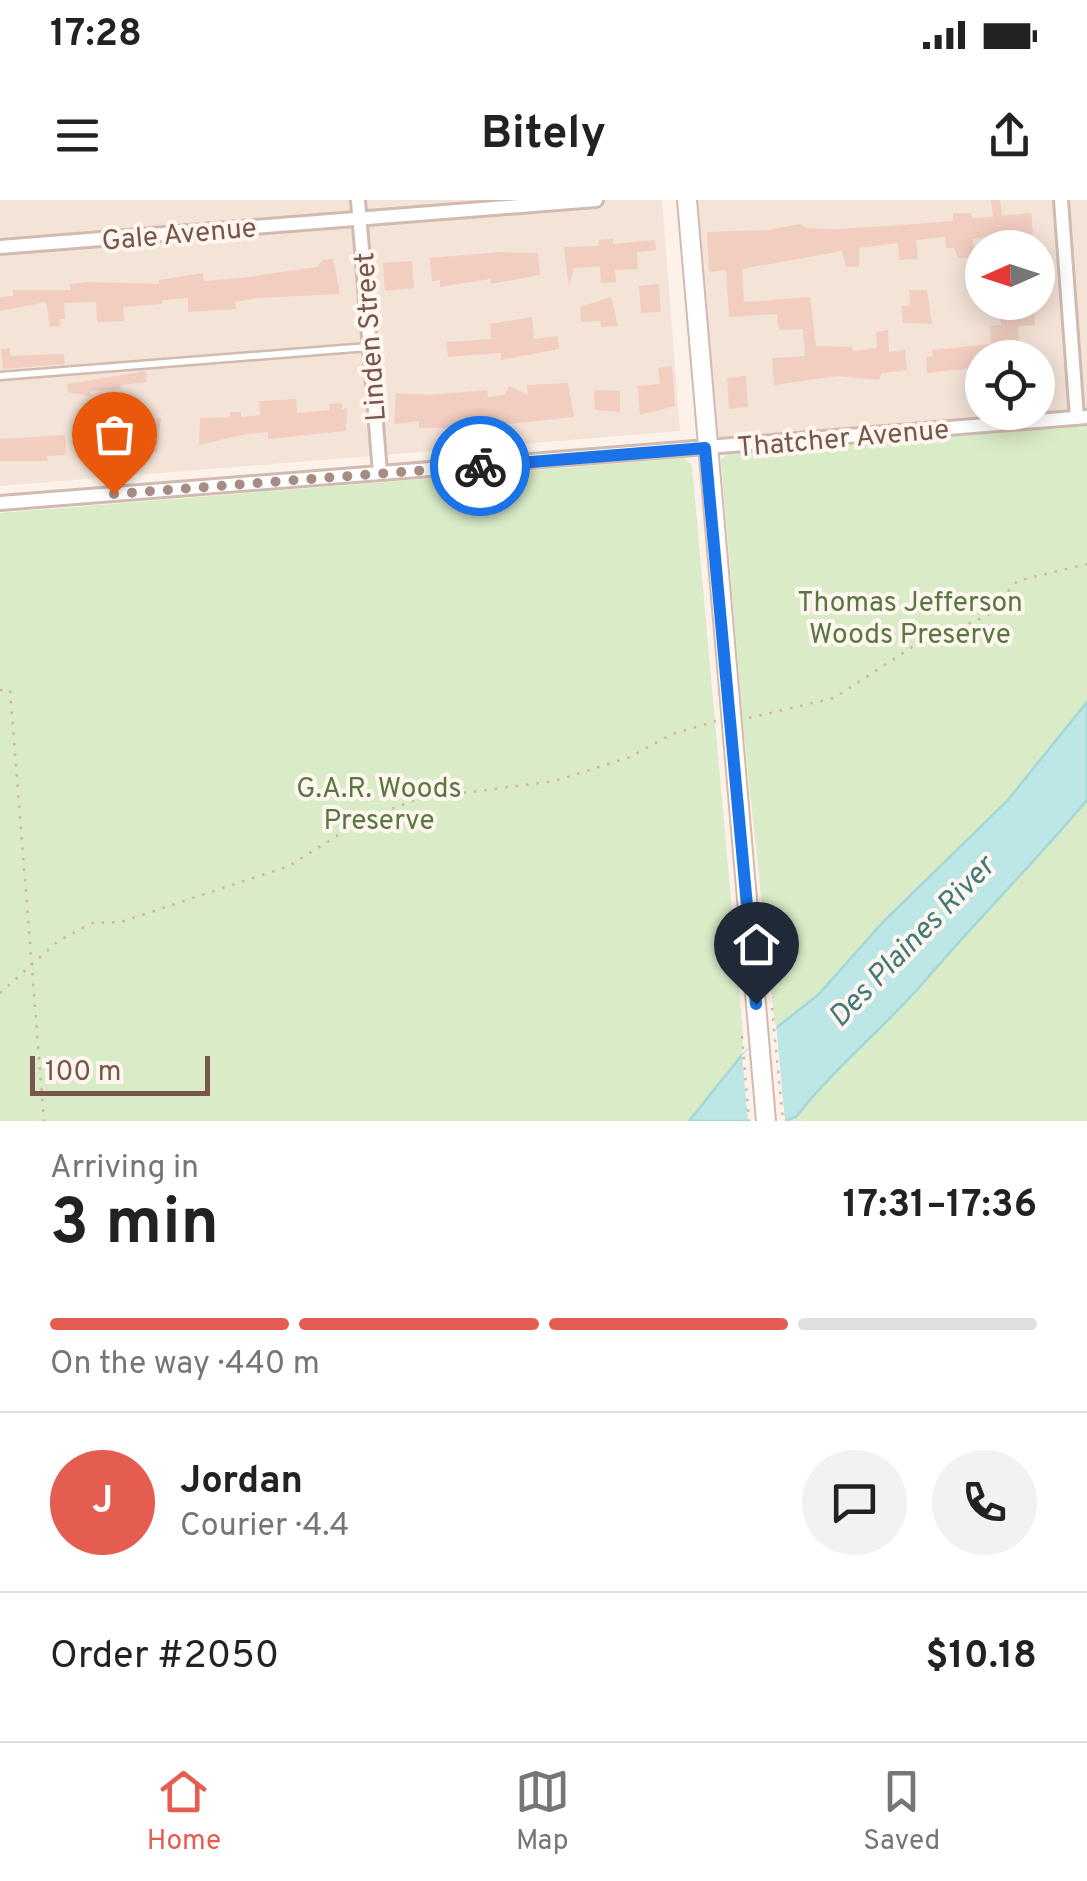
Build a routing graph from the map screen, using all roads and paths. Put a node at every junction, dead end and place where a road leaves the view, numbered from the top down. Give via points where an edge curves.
1 (358, 200) edge
2 (596, 200) edge
3 (687, 200) edge
4 (1061, 200) edge
5 (360, 219) junction
6 (0, 247) edge
7 (370, 347) junction
8 (0, 376) edge
9 (1082, 418) edge
10 (705, 448) junction
11 (380, 473) junction
12 (0, 504) edge
13 (1087, 564) edge
14 (0, 690) edge
15 (742, 718) dead end
16 (716, 721) dead end
17 (32, 966) junction
18 (0, 993) edge
19 (772, 1008) dead end
20 (750, 1038) junction
21 (44, 1121) edge
22 (749, 1121) edge
23 (766, 1121) edge
24 (783, 1121) edge

1 - 5 street, Linden Street
2 - 5 street, Gale Avenue
3 - 10 street
4 - 9 street
5 - 6 street, Gale Avenue
5 - 7 street, Linden Street
7 - 8 lane
7 - 11 street, Linden Street
9 - 10 street, Thatcher Avenue
10 - 11 street, Thatcher Avenue
10 - 20 street
11 - 12 street, Thatcher Avenue
13 - 15 path via 1017,581 987,616 912,647 834,698
14 - 17 path via 10,690
16 - 17 path via 555,781 418,799 358,822 289,866 121,922 92,923 58,941
17 - 18 path
17 - 21 path
19 - 24 path
20 - 22 path via 743,1054
20 - 23 street

